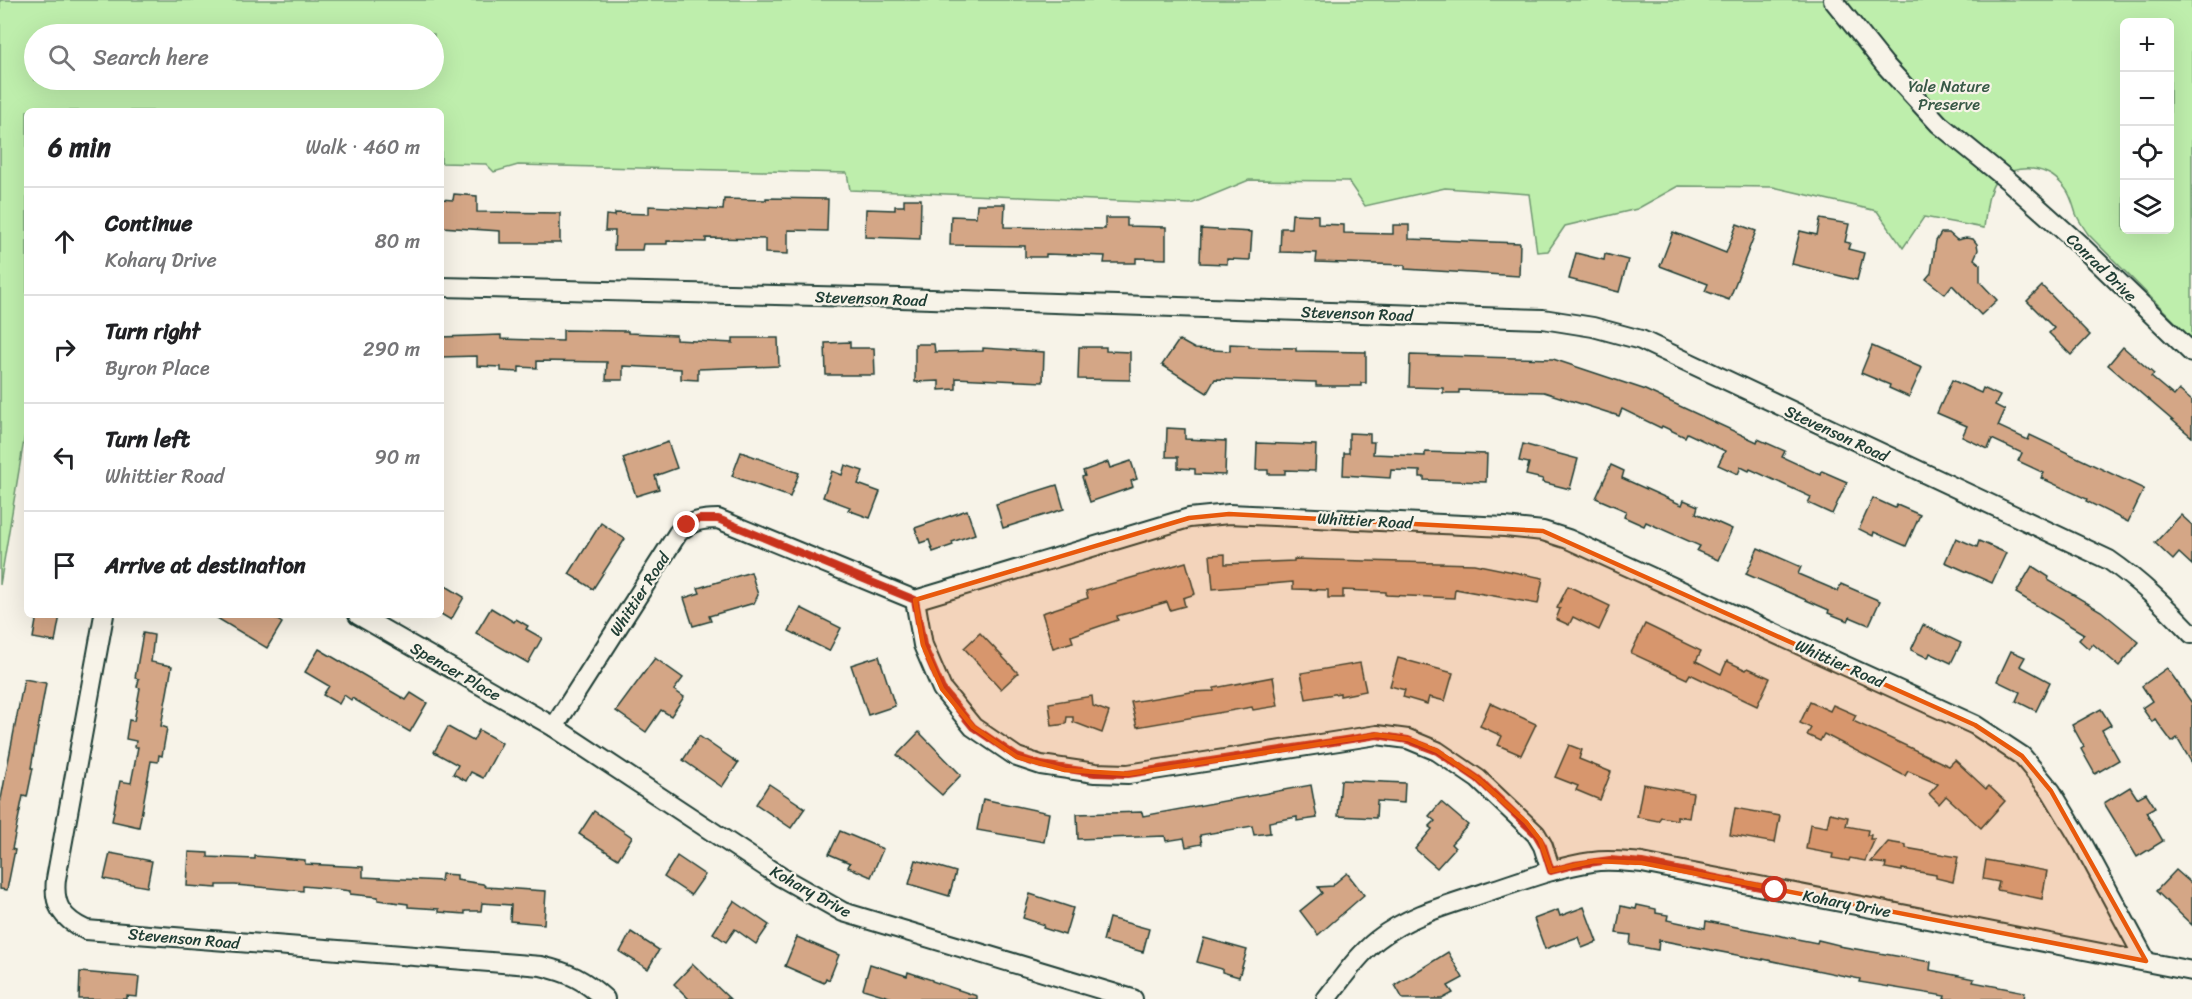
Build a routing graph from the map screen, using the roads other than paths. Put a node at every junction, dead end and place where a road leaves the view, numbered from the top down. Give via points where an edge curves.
1 (1833, 0) edge
2 (444, 286) edge
3 (2192, 353) edge
4 (915, 600) junction
5 (103, 618) edge
6 (363, 618) edge
7 (2192, 634) edge
8 (554, 727) junction
9 (1551, 871) junction
10 (2146, 961) junction
11 (2192, 971) edge
12 (605, 999) edge
13 (1133, 999) edge
14 (1326, 999) edge

1 - 3 street, Conrad Drive via 1931,117 2080,245
2 - 7 street, Stevenson Road via 1543,318 1569,322 1641,340 2109,561 2142,584
4 - 8 street, Whittier Road via 718,519 699,519 678,533
4 - 9 street via 923,645 942,689 973,727 1017,757 1065,770 1128,774 1377,735 1408,740 1437,751 1478,779 1518,815 1540,840
4 - 10 street, Whittier Road via 1189,518 1229,514 1543,531 1975,724 2022,756 2051,791
5 - 12 street, Stevenson Road via 56,879 58,903 71,923 86,930 541,966 569,972
6 - 8 street, Spencer Place
8 - 13 street, Kohary Drive via 782,877 843,912
9 - 10 street, Kohary Drive via 1594,861 1642,863
9 - 14 street, Kohary Drive via 1399,925 1364,952
10 - 11 street, Kohary Drive

